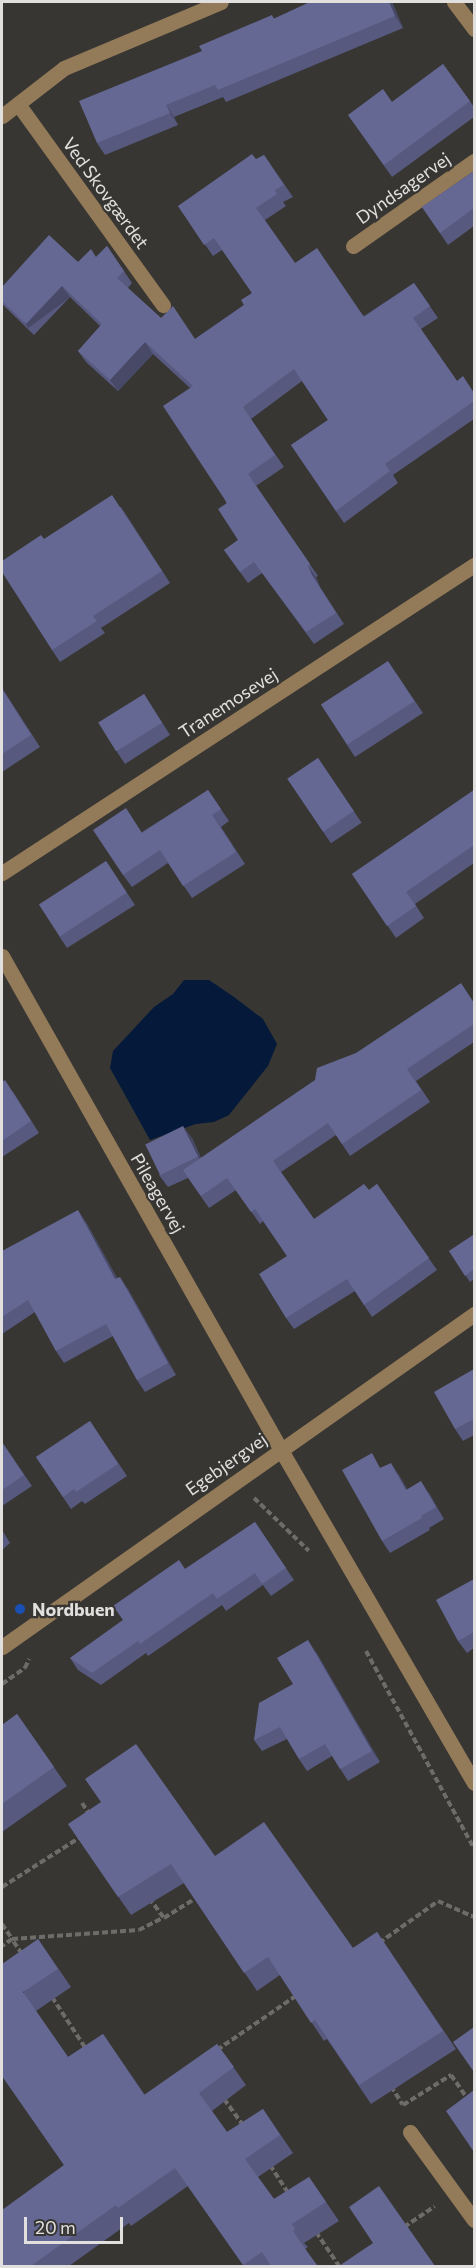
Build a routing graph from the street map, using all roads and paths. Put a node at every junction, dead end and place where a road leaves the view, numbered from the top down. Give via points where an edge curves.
1 (221, 2) edge
2 (454, 2) edge
3 (474, 29) edge
4 (18, 104) junction
5 (2, 116) edge
6 (474, 161) edge
7 (353, 246) dead end
8 (163, 305) dead end
9 (474, 565) edge
10 (2, 873) edge
11 (2, 956) edge
12 (474, 1314) edge
13 (281, 1449) junction
14 (237, 1481) junction
15 (310, 1552) dead end
16 (363, 1645) dead end
17 (2, 1647) edge
18 (474, 1783) edge
19 (82, 1803) dead end
20 (92, 1818) edge
21 (87, 1832) edge
22 (474, 1848) edge
23 (2, 1887) edge
24 (143, 1890) edge
25 (199, 1896) edge
26 (474, 1917) edge
27 (164, 1918) junction
28 (2, 1924) edge
29 (12, 1939) junction
30 (2, 1946) edge
31 (371, 1948) edge
32 (25, 1958) edge
33 (288, 1987) edge
34 (304, 1992) edge
35 (51, 1996) edge
36 (295, 1997) junction
37 (89, 2054) edge
38 (209, 2055) edge
39 (385, 2077) edge
40 (219, 2091) edge
41 (474, 2108) edge
42 (246, 2130) edge
43 (410, 2132) dead end
44 (266, 2159) edge
45 (455, 2193) junction
46 (292, 2198) edge
47 (474, 2220) edge
48 (312, 2228) edge
49 (396, 2233) edge
50 (339, 2266) edge

1 - 4 street via 64,68
2 - 3 street
4 - 5 street
4 - 8 street, Ved Skovgærdet
6 - 7 street, Dyndsagervej
9 - 10 street, Tranemosevej
11 - 13 street, Pileagervej
12 - 13 street, Egebjergvej
13 - 14 street, Egebjergvej
13 - 18 street
14 - 15 path
14 - 17 street, Egebjergvej
16 - 22 path
19 - 20 path
21 - 23 path
24 - 27 path
25 - 27 path
26 - 31 path via 438,1901
27 - 29 path via 139,1930
28 - 29 path
29 - 30 path
29 - 32 path
33 - 36 path
34 - 36 path
35 - 37 path
36 - 38 path
39 - 41 path via 404,2105 451,2075
40 - 42 path
43 - 45 street
44 - 46 path
45 - 47 street
45 - 49 path
48 - 50 path

